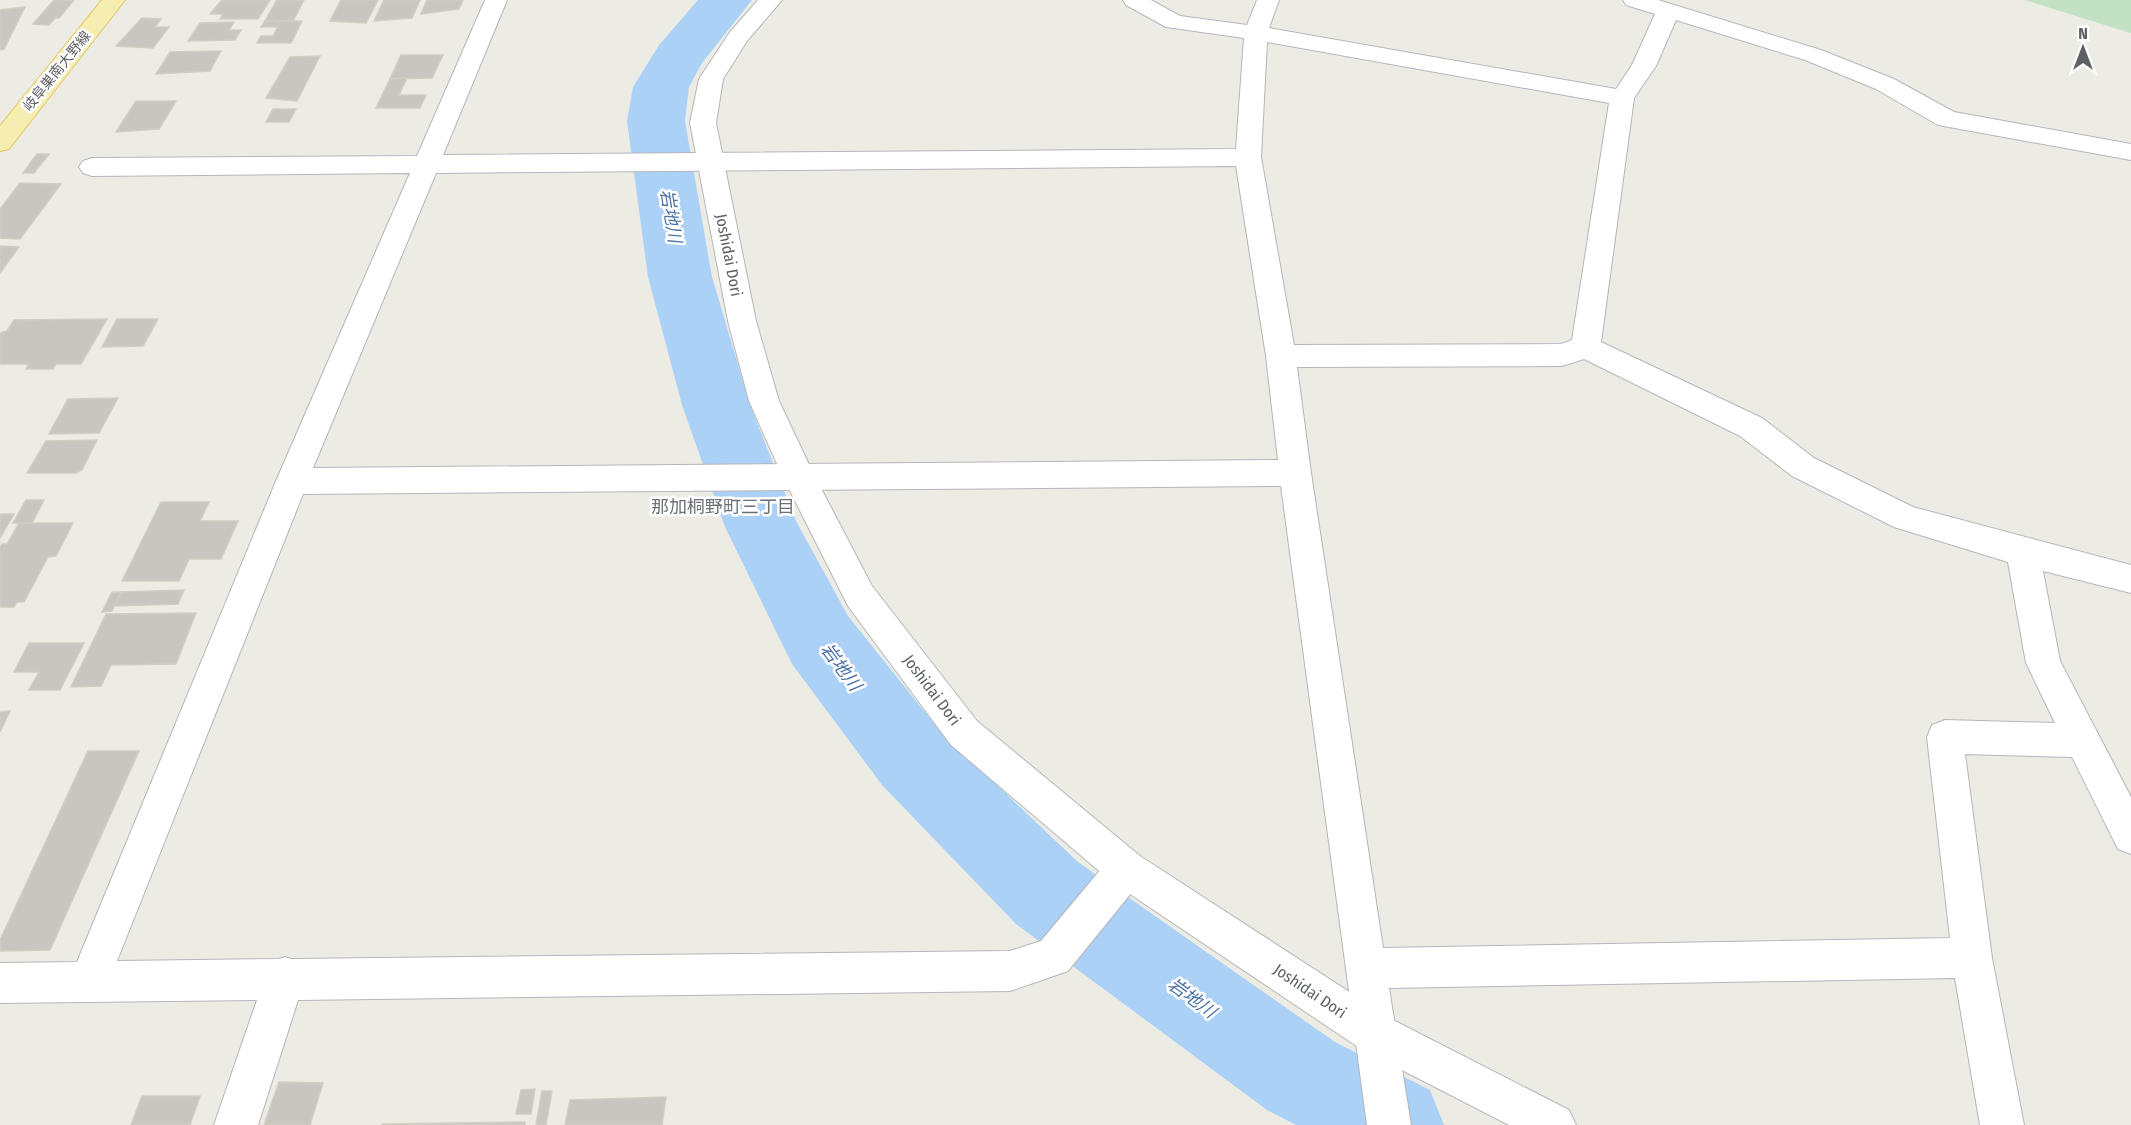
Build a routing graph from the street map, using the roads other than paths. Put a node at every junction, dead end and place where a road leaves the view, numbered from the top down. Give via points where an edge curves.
1 (114, 0) edge
2 (496, 0) edge
3 (771, 0) edge
4 (1134, 0) edge
5 (1268, 0) edge
6 (1634, 0) edge
7 (1668, 12) junction
8 (1256, 33) junction
9 (1622, 98) junction
10 (0, 143) edge
11 (2131, 152) edge
12 (1248, 157) junction
13 (700, 162) junction
14 (427, 165) junction
15 (92, 167) dead end
16 (1586, 347) junction
17 (1281, 356) junction
18 (1295, 473) junction
19 (788, 476) junction
20 (292, 481) junction
21 (2023, 552) junction
22 (2131, 579) edge
23 (2083, 741) junction
24 (2131, 836) edge
25 (1118, 878) junction
26 (1972, 958) junction
27 (1366, 968) junction
28 (285, 978) junction
29 (89, 981) junction
30 (0, 983) edge
31 (1378, 1053) junction
32 (236, 1125) edge
33 (1389, 1125) edge
34 (1554, 1125) edge
35 (2002, 1125) edge

1 - 10 main road, 岐阜巣南大野線
2 - 14 street
3 - 13 street, Joshidai Dori via 738,37 711,79
4 - 8 street via 1174,22
5 - 8 street
6 - 7 street
7 - 9 street via 1644,66
7 - 11 street via 1813,55 1885,84 1947,119
8 - 9 street
8 - 12 street
9 - 16 street
12 - 13 street
12 - 17 street
13 - 14 street
13 - 19 street, Joshidai Dori
14 - 15 street
14 - 20 street
16 - 17 street via 1562,355
16 - 21 street via 1751,427 1803,467 1905,518
17 - 18 street
18 - 19 street
18 - 27 street
19 - 20 street
19 - 25 street, Joshidai Dori via 860,596 964,733
20 - 29 street
21 - 22 street
21 - 23 street via 2043,663
23 - 24 street
23 - 26 street via 1945,737
25 - 28 street via 1054,957 1010,971
25 - 31 street, Joshidai Dori
26 - 27 street
26 - 35 street
27 - 31 street
28 - 29 street
28 - 32 street
29 - 30 street
31 - 33 street
31 - 34 street, Joshidai Dori

